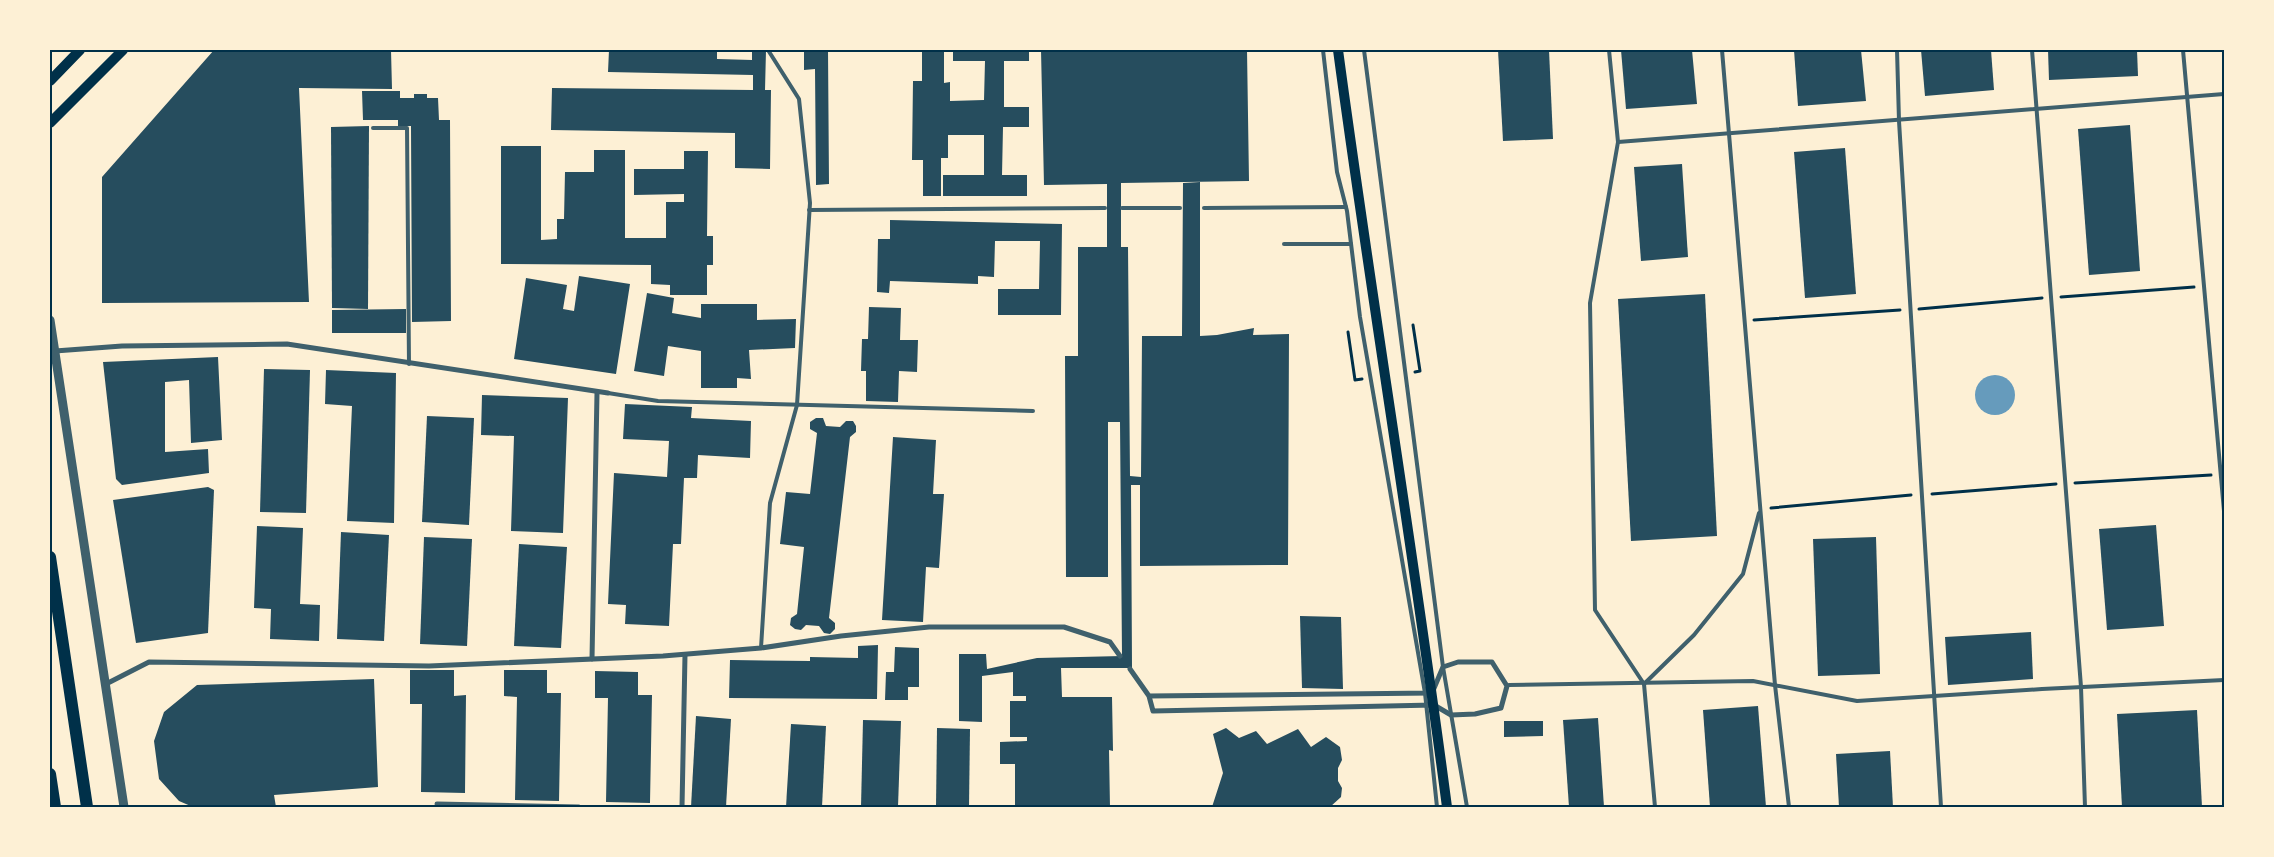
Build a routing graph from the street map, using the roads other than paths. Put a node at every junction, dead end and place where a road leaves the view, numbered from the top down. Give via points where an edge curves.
1 (80, 50) edge
2 (123, 50) edge
3 (768, 50) edge
4 (1323, 50) edge
5 (1338, 50) edge
6 (1364, 50) edge
7 (1609, 50) edge
8 (1722, 50) edge
9 (1897, 50) edge
10 (2032, 50) edge
11 (2183, 50) edge
12 (50, 82) edge
13 (2224, 94) edge
14 (2187, 97) junction
15 (2037, 108) junction
16 (1899, 121) junction
17 (50, 123) edge
18 (374, 128) dead end
19 (1728, 134) junction
20 (1618, 142) junction
21 (1346, 207) junction
22 (1105, 208) dead end
23 (1122, 208) dead end
24 (1180, 208) dead end
25 (1204, 208) dead end
26 (809, 210) junction
27 (1284, 244) dead end
28 (1351, 244) junction
29 (50, 320) edge
30 (55, 351) junction
31 (409, 364) junction
32 (597, 392) junction
33 (608, 393) joint
34 (797, 405) junction
35 (1033, 411) dead end
36 (1760, 509) junction
37 (2224, 511) edge
38 (50, 557) edge
39 (761, 648) junction
40 (685, 655) junction
41 (1120, 656) dead end
42 (592, 659) junction
43 (1443, 667) junction
44 (1130, 669) dead end
45 (2224, 680) edge
46 (106, 684) junction
47 (1644, 684) junction
48 (1508, 686) junction
49 (1775, 686) junction
50 (2081, 687) junction
51 (1428, 693) junction
52 (1149, 696) junction
53 (1934, 696) junction
54 (1430, 705) junction
55 (1451, 715) junction
56 (50, 774) edge
57 (437, 804) dead end
58 (523, 806) edge
59 (55, 807) edge
60 (87, 807) edge
61 (124, 807) edge
62 (579, 807) edge
63 (682, 807) edge
64 (1437, 807) edge
65 (1447, 807) edge
66 (1467, 807) edge
67 (1655, 807) edge
68 (1789, 807) edge
69 (1941, 807) edge
70 (2085, 807) edge

1 - 12 main road
2 - 17 main road
3 - 26 lane via 800,99
4 - 21 lane via 1337,172
5 - 51 main road
6 - 43 lane
7 - 20 lane
8 - 19 lane
9 - 16 lane
10 - 15 lane
11 - 14 lane
13 - 14 lane
14 - 15 lane
14 - 37 lane
15 - 16 lane
15 - 50 lane
16 - 19 lane
16 - 53 lane
18 - 31 lane via 407,128
19 - 20 lane
19 - 36 lane
20 - 47 lane via 1590,303 1595,610
21 - 25 lane
21 - 28 lane
22 - 26 lane
23 - 24 lane
26 - 34 lane
27 - 28 lane
28 - 51 lane via 1360,318
29 - 30 street
30 - 31 street via 122,346 287,344
30 - 46 street
31 - 32 street
32 - 33 street
32 - 42 street
33 - 34 lane via 658,401
34 - 35 lane
34 - 39 lane via 770,503
36 - 47 lane via 1743,574 1694,635
36 - 49 lane
38 - 60 main road
39 - 40 street
39 - 41 street via 929,627 1064,627 1110,642
40 - 42 street
40 - 63 street
42 - 46 street via 430,666 149,662
43 - 48 street via 1458,662 1492,662
43 - 51 street
43 - 55 lane
44 - 52 street
45 - 50 lane
46 - 61 street
47 - 48 lane
47 - 49 lane via 1753,681
47 - 67 lane
48 - 55 street via 1501,708
49 - 53 lane via 1857,701
49 - 68 lane
50 - 53 lane
50 - 70 lane
51 - 52 street
51 - 54 main road
52 - 54 street via 1153,711
53 - 69 lane
54 - 55 street
54 - 64 lane
54 - 65 main road
55 - 66 lane
56 - 59 main road
57 - 58 street
58 - 62 street

